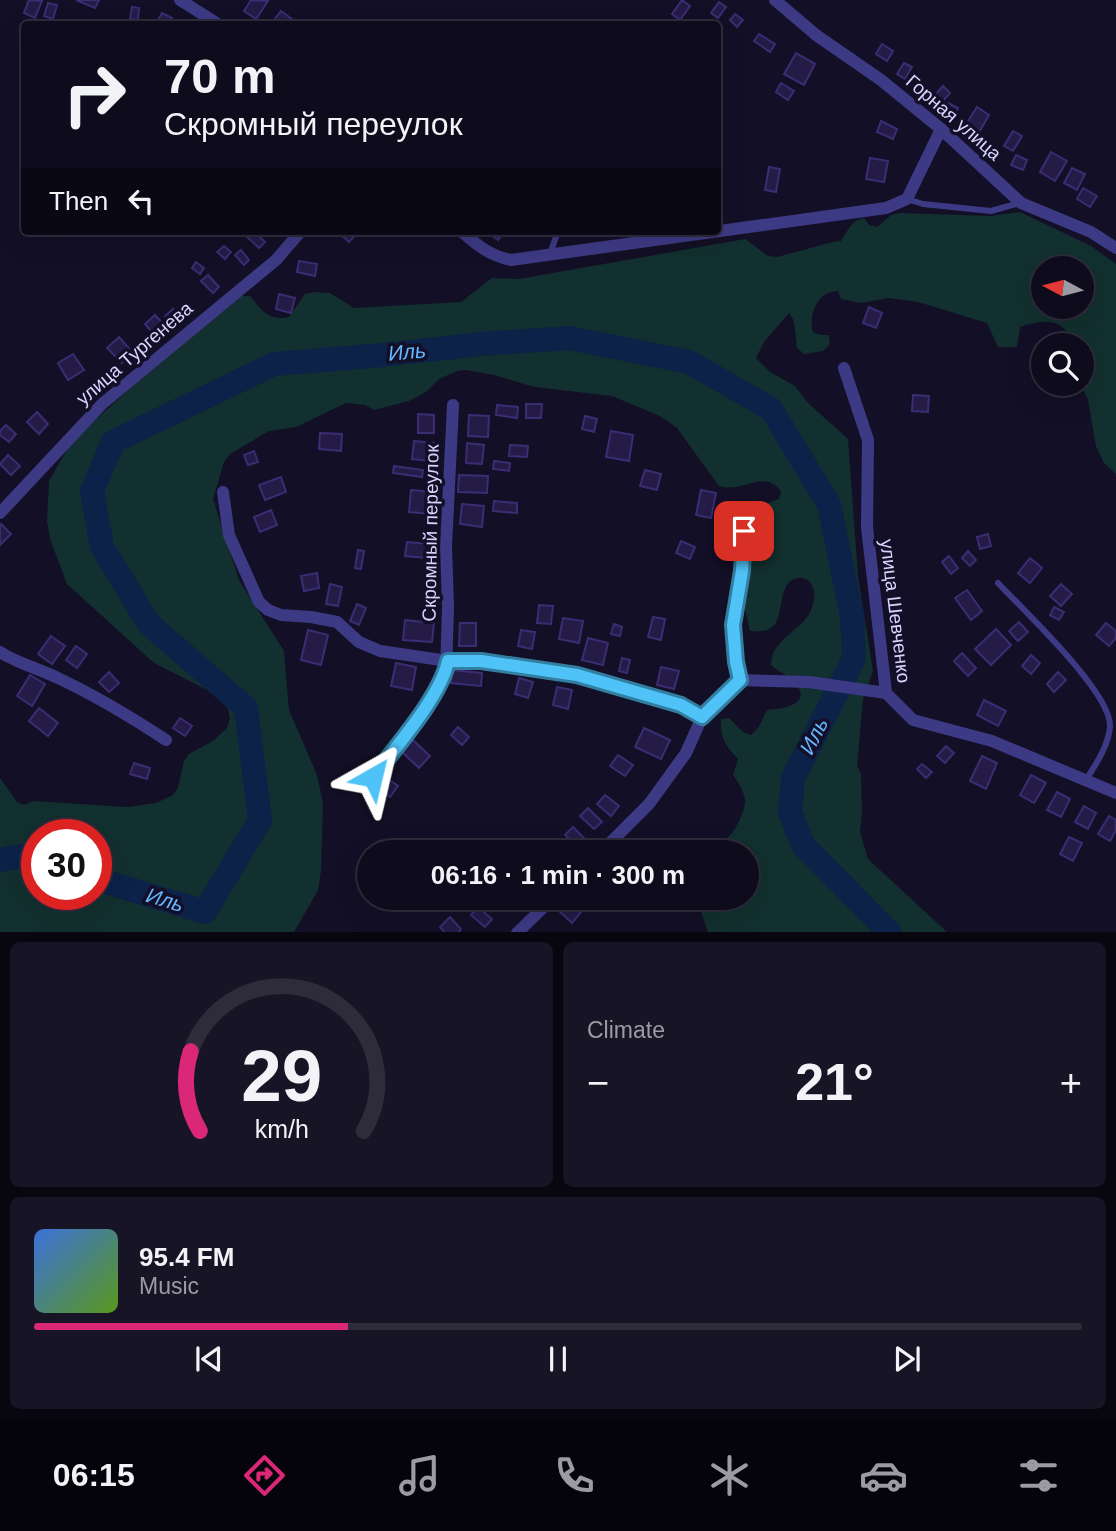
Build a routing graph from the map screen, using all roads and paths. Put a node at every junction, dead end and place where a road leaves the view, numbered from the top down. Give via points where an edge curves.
1 (180, 0) edge
2 (775, 0) edge
3 (213, 21) edge
4 (941, 129) junction
5 (906, 199) junction
6 (1021, 203) junction
7 (721, 232) edge
8 (298, 235) edge
9 (466, 235) edge
10 (557, 235) edge
11 (697, 235) edge
12 (1116, 248) edge
13 (550, 256) junction
14 (844, 368) dead end
15 (453, 405) dead end
16 (223, 492) dead end
17 (746, 511) dead end
18 (0, 513) edge
19 (998, 583) dead end
20 (0, 652) edge
21 (448, 661) junction
22 (740, 680) junction
23 (886, 693) junction
24 (702, 717) junction
25 (166, 740) dead end
26 (373, 777) dead end
27 (1086, 780) junction
28 (1116, 793) edge
29 (613, 840) edge
30 (541, 910) edge
31 (518, 932) edge

1 - 3 street
2 - 4 street, Горная улица
4 - 5 street
4 - 6 street, Горная улица
5 - 6 lane via 991,211
5 - 7 street via 886,208
6 - 12 street, Горная улица via 1091,232
8 - 18 street, улица Тургенева via 276,260 102,404
9 - 13 street via 497,257
10 - 13 lane
11 - 13 street
14 - 23 street, улица Шевченко via 868,440 867,527
15 - 21 street, Скромный переулок via 446,546
16 - 21 street via 229,535 259,602 268,610 337,622 359,642 380,651
17 - 22 street via 733,625
19 - 27 lane via 1068,657 1100,699 1110,723 1100,756
20 - 25 street via 112,704
21 - 24 street via 481,661 577,675 681,705
21 - 26 street, Скромный переулок via 425,707
22 - 23 street via 809,682
22 - 24 street
23 - 27 street, улица Шевченко via 914,720 992,741
24 - 29 street via 686,752 649,804
27 - 28 street, улица Шевченко
30 - 31 street

